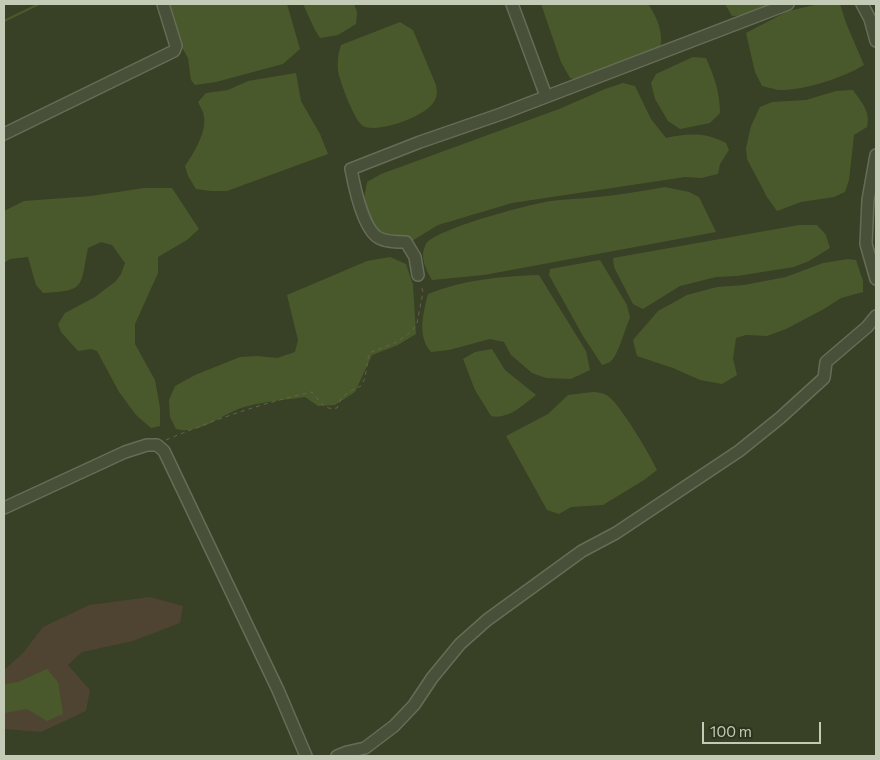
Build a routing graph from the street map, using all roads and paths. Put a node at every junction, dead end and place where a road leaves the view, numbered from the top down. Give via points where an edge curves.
1 (162, 4) edge
2 (512, 4) edge
3 (788, 4) edge
4 (862, 4) edge
5 (876, 41) edge
6 (546, 96) junction
7 (4, 134) edge
8 (876, 155) edge
9 (418, 274) joint
10 (876, 279) edge
11 (876, 316) edge
12 (157, 445) junction
13 (4, 508) edge
14 (306, 756) edge
15 (337, 756) edge

1 - 7 lane via 176,46 174,51
2 - 6 lane
3 - 6 lane
4 - 5 lane
6 - 9 lane via 351,168 369,227 377,237 406,242 415,257
8 - 10 lane via 868,200 866,244
9 - 12 path via 423,292 417,323 397,342 369,353 361,386 348,392 337,408 324,408 312,392 203,425
11 - 15 lane via 826,362 824,378 780,418 739,451 616,533 582,551 487,620 460,644 394,726 365,748
12 - 13 lane via 125,452
12 - 14 lane via 164,451

